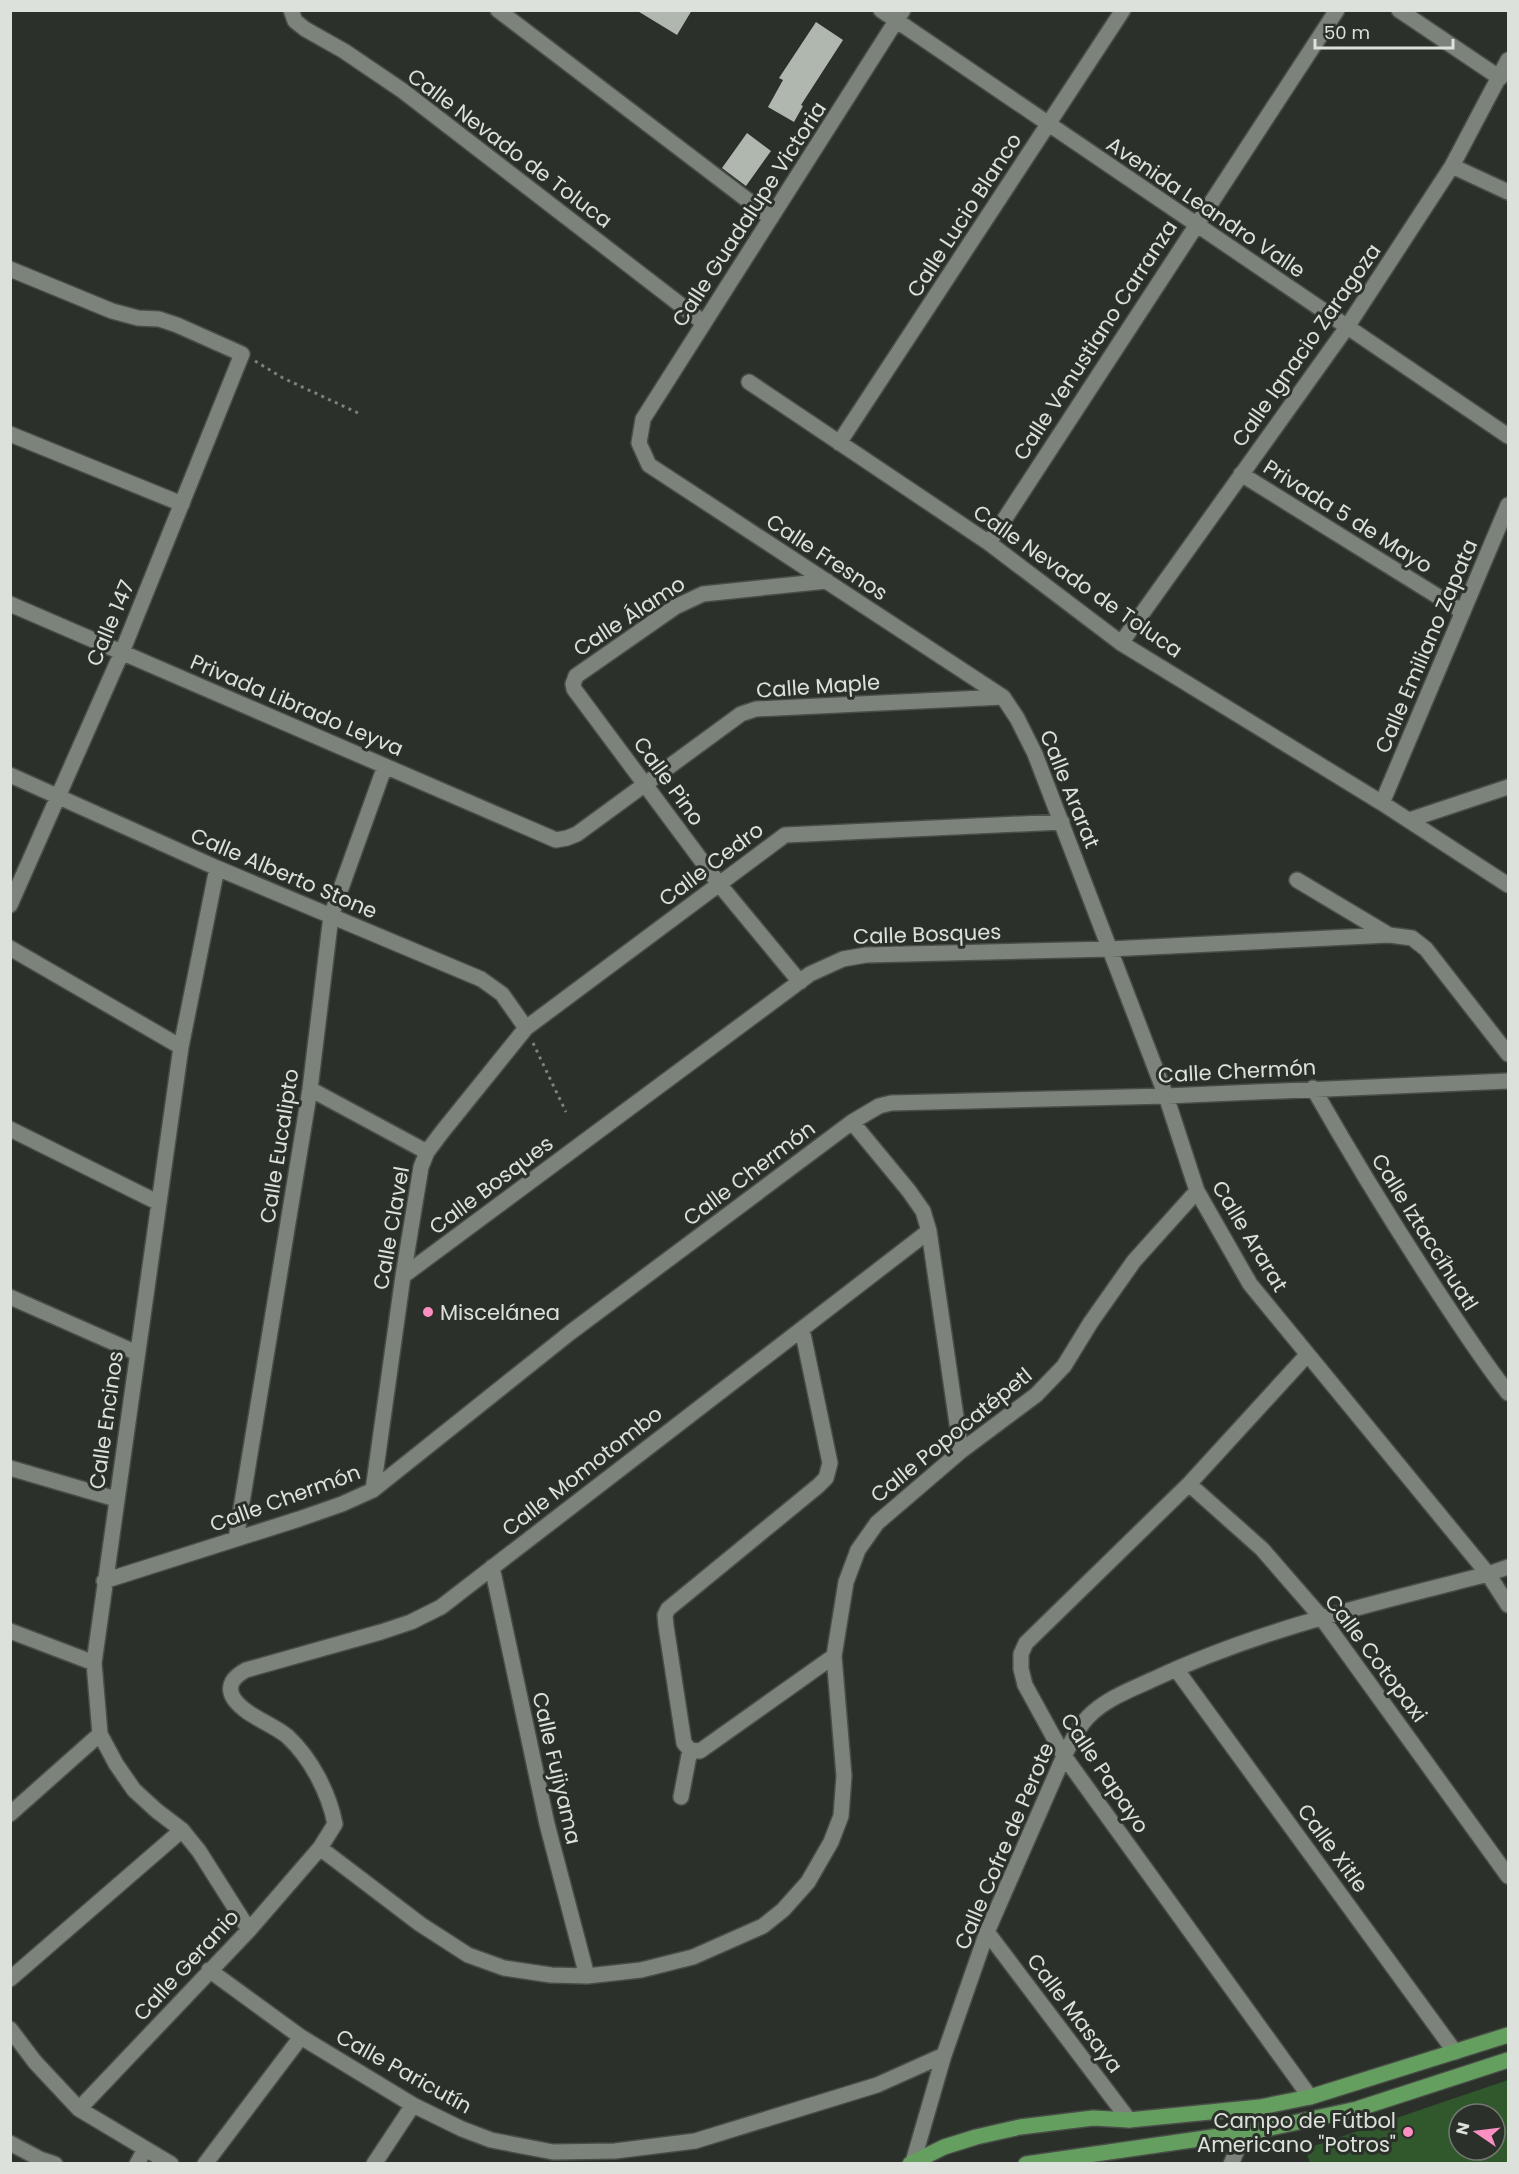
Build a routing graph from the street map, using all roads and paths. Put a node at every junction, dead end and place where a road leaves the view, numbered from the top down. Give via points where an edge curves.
1 (291, 10) edge
2 (498, 10) edge
3 (880, 10) edge
4 (1123, 10) edge
5 (1336, 10) edge
6 (1400, 10) edge
7 (900, 16) edge
8 (1509, 60) edge
9 (1500, 78) junction
10 (1048, 126) junction
11 (1452, 166) junction
12 (1509, 192) edge
13 (771, 218) junction
14 (1195, 225) junction
15 (10, 269) edge
16 (704, 323) junction
17 (1347, 327) junction
18 (243, 354) junction
19 (748, 382) dead end
20 (358, 413) dead end
21 (10, 434) edge
22 (1509, 436) edge
23 (639, 443) joint
24 (839, 443) junction
25 (1241, 474) junction
26 (182, 504) junction
27 (1509, 505) edge
28 (989, 543) junction
29 (827, 581) junction
30 (10, 604) edge
31 (1463, 612) junction
32 (1121, 643) junction
33 (122, 652) junction
34 (574, 688) joint
35 (1003, 697) junction
36 (385, 766) junction
37 (10, 775) edge
38 (645, 784) junction
39 (1509, 787) edge
40 (59, 797) junction
41 (1382, 803) junction
42 (1408, 820) junction
43 (1062, 822) junction
44 (567, 838) joint
45 (217, 868) junction
46 (1297, 880) dead end
47 (719, 884) junction
48 (1509, 885) edge
49 (10, 905) edge
50 (331, 916) junction
51 (1389, 935) junction
52 (10, 948) edge
53 (1110, 949) junction
54 (800, 982) junction
55 (526, 1028) junction
56 (181, 1047) junction
57 (1509, 1054) edge
58 (1509, 1081) edge
59 (1313, 1088) junction
60 (310, 1089) junction
61 (1166, 1096) junction
62 (566, 1112) dead end
63 (852, 1122) junction
64 (10, 1130) edge
65 (427, 1152) junction
66 (1197, 1191) junction
67 (159, 1203) junction
68 (929, 1231) junction
69 (403, 1276) junction
70 (10, 1297) edge
71 (802, 1329) junction
72 (137, 1353) junction
73 (1307, 1355) junction
74 (1509, 1393) edge
75 (960, 1451) junction
76 (10, 1468) edge
77 (1189, 1484) junction
78 (373, 1490) junction
79 (116, 1499) junction
80 (236, 1539) junction
81 (1509, 1567) edge
82 (492, 1568) junction
83 (1488, 1574) junction
84 (104, 1581) junction
85 (1509, 1605) edge
86 (1322, 1617) junction
87 (10, 1631) edge
88 (834, 1656) junction
89 (94, 1663) junction
90 (1176, 1669) junction
91 (100, 1734) junction
92 (690, 1750) junction
93 (1064, 1756) junction
94 (681, 1797) dead end
95 (10, 1814) edge
96 (182, 1830) junction
97 (320, 1848) junction
98 (1509, 1876) edge
99 (249, 1930) junction
100 (987, 1932) junction
101 (209, 1970) junction
102 (587, 1976) junction
103 (10, 1980) edge
104 (10, 2029) edge
105 (1509, 2035) edge
106 (302, 2037) junction
107 (1455, 2052) junction
108 (944, 2055) junction
109 (1509, 2060) edge
110 (1310, 2097) junction
111 (413, 2105) junction
112 (80, 2109) junction
113 (1129, 2120) junction
114 (1242, 2134) junction
115 (10, 2143) edge
116 (145, 2149) junction
117 (55, 2163) edge
118 (137, 2163) edge
119 (171, 2163) edge
120 (205, 2163) edge
121 (375, 2163) edge
122 (911, 2163) edge
123 (1026, 2163) edge
124 (1231, 2163) edge

1 - 16 street, Calle Nevado de Toluca via 295,21 305,29 403,91
2 - 13 street
3 - 7 street, Avenida Leandro Valle
4 - 10 street, Calle Lucio Blanco
5 - 14 street, Calle Venustiano Carranza
6 - 9 street
7 - 10 street, Avenida Leandro Valle
7 - 13 street, Calle Guadalupe Victoria
8 - 9 street, Calle Ignacio Zaragoza
9 - 11 street, Calle Ignacio Zaragoza
10 - 14 street, Avenida Leandro Valle
10 - 24 street, Calle Lucio Blanco
11 - 12 street
11 - 17 street, Calle Ignacio Zaragoza
13 - 16 street, Calle Guadalupe Victoria
14 - 17 street, Avenida Leandro Valle
14 - 28 street, Calle Venustiano Carranza
15 - 18 street via 112,310 177,325
16 - 23 street, Calle Guadalupe Victoria via 643,419
17 - 22 street, Avenida Leandro Valle
17 - 25 street, Calle Ignacio Zaragoza
18 - 20 path via 283,378
18 - 26 street, Calle 147
19 - 24 street, Calle Nevado de Toluca
21 - 26 street
23 - 29 street, Calle Fresnos via 649,465
24 - 28 street, Calle Nevado de Toluca
25 - 31 street, Privada 5 de Mayo
25 - 32 street, Calle Ignacio Zaragoza
26 - 33 street, Calle 147
27 - 31 street, Calle Emiliano Zapata
28 - 32 street, Calle Nevado de Toluca
29 - 34 street, Calle Álamo via 691,598 576,676
29 - 35 street, Calle Fresnos
30 - 33 street, Privada Librado Leyva
31 - 41 street, Calle Emiliano Zapata
32 - 41 street, Calle Nevado de Toluca
33 - 36 street, Privada Librado Leyva
33 - 40 street, Calle 147
34 - 38 street, Calle Pino
35 - 38 street, Calle Maple via 756,709 741,714
35 - 43 street, Calle Ararat via 1035,754
36 - 44 street, Privada Librado Leyva via 556,840
36 - 50 street, Calle Eucalipto
37 - 40 street, Calle Alberto Stone
38 - 44 street, Calle Maple
38 - 47 street, Calle Pino
39 - 42 street
40 - 45 street, Calle Alberto Stone
40 - 49 street, Calle 147
41 - 42 street, Calle Nevado de Toluca
42 - 48 street, Calle Nevado de Toluca
43 - 47 street, Calle Cedro via 784,835
43 - 53 street, Calle Ararat
45 - 50 street, Calle Alberto Stone
45 - 56 street, Calle Encinos
46 - 51 street
47 - 54 street, Calle Pino
47 - 55 street, Calle Cedro
50 - 55 street, Calle Alberto Stone via 481,979 501,994
50 - 60 street, Calle Eucalipto
51 - 53 street, Calle Bosques
51 - 57 street, Calle Bosques via 1412,938 1426,949
52 - 56 street
53 - 54 street, Calle Bosques via 866,956 825,965
53 - 61 street, Calle Ararat
54 - 69 street, Calle Bosques
55 - 62 path
55 - 65 street, Calle Clavel
56 - 67 street, Calle Encinos
58 - 59 street, Calle Chermón
59 - 61 street, Calle Chermón
59 - 74 street, Calle Iztaccíhuatl via 1411,1250
60 - 65 street
60 - 80 street, Calle Eucalipto
61 - 63 street, Calle Chermón via 891,1103
61 - 66 street, Calle Ararat
63 - 68 street via 909,1191 923,1211
63 - 78 street, Calle Chermón via 572,1332
64 - 67 street
65 - 69 street, Calle Clavel via 421,1167
66 - 73 street, Calle Ararat via 1250,1284
66 - 75 street, Calle Popocatépetl via 1134,1261 1064,1366 1036,1395
67 - 72 street, Calle Encinos
68 - 71 street, Calle Momotombo
68 - 75 street
69 - 78 street, Calle Clavel
70 - 72 street
71 - 82 street, Calle Momotombo
71 - 92 street via 830,1463 826,1478 818,1486 665,1615 684,1743
72 - 79 street, Calle Encinos
73 - 77 street, Calle Papayo
73 - 83 street, Calle Ararat
75 - 88 street, Calle Popocatépetl via 877,1523 858,1550 846,1582
76 - 79 street
77 - 86 street, Calle Cotopaxi via 1262,1549
77 - 93 street, Calle Papayo via 1026,1643 1020,1669 1025,1685
78 - 80 street, Calle Chermón
79 - 84 street, Calle Encinos
80 - 84 street, Calle Chermón
81 - 83 street, Calle Cofre de Perote
82 - 97 street, Calle Momotombo via 441,1607 411,1622 234,1676 232,1697 287,1737 312,1766 335,1824
82 - 102 street, Calle Fujiyama via 547,1824
83 - 85 street, Calle Ararat
83 - 86 street, Calle Cofre de Perote
84 - 89 street, Calle Encinos
86 - 90 street, Calle Cofre de Perote
86 - 98 street, Calle Cotopaxi
87 - 89 street
88 - 92 street via 700,1751
88 - 102 street, Calle Popocatépetl via 844,1776 841,1816 808,1882 763,1926 727,1943 693,1957 641,1970
89 - 91 street, Calle Encinos
90 - 93 street, Calle Cofre de Perote via 1112,1698 1088,1717
90 - 107 street, Calle Xitle
91 - 95 street
91 - 96 street, Calle Encinos via 134,1790
92 - 94 street
93 - 100 street, Calle Cofre de Perote
93 - 110 street, Calle Papayo
96 - 99 street, Calle Encinos
96 - 103 street
97 - 99 street, Calle Geranio
97 - 102 street, Calle Popocatépetl via 420,1924 468,1955 504,1968
99 - 101 street, Calle Geranio
100 - 108 street, Calle Cofre de Perote
100 - 113 street, Calle Masaya
101 - 106 street, Calle Paricutín
101 - 112 street, Calle Geranio
104 - 112 street
105 - 107 main road
106 - 111 street, Calle Paricutín
106 - 120 street
107 - 110 main road
108 - 111 street, Calle Paricutín via 877,2085 695,2141 615,2151 553,2152 491,2140
108 - 122 street, Calle Cofre de Perote
109 - 114 main road via 1357,2109
110 - 113 main road via 1260,2107
111 - 121 street
112 - 116 street
113 - 122 main road via 1093,2118 1020,2127 944,2147
114 - 123 main road
114 - 124 street
115 - 117 street
116 - 118 street
116 - 119 street

